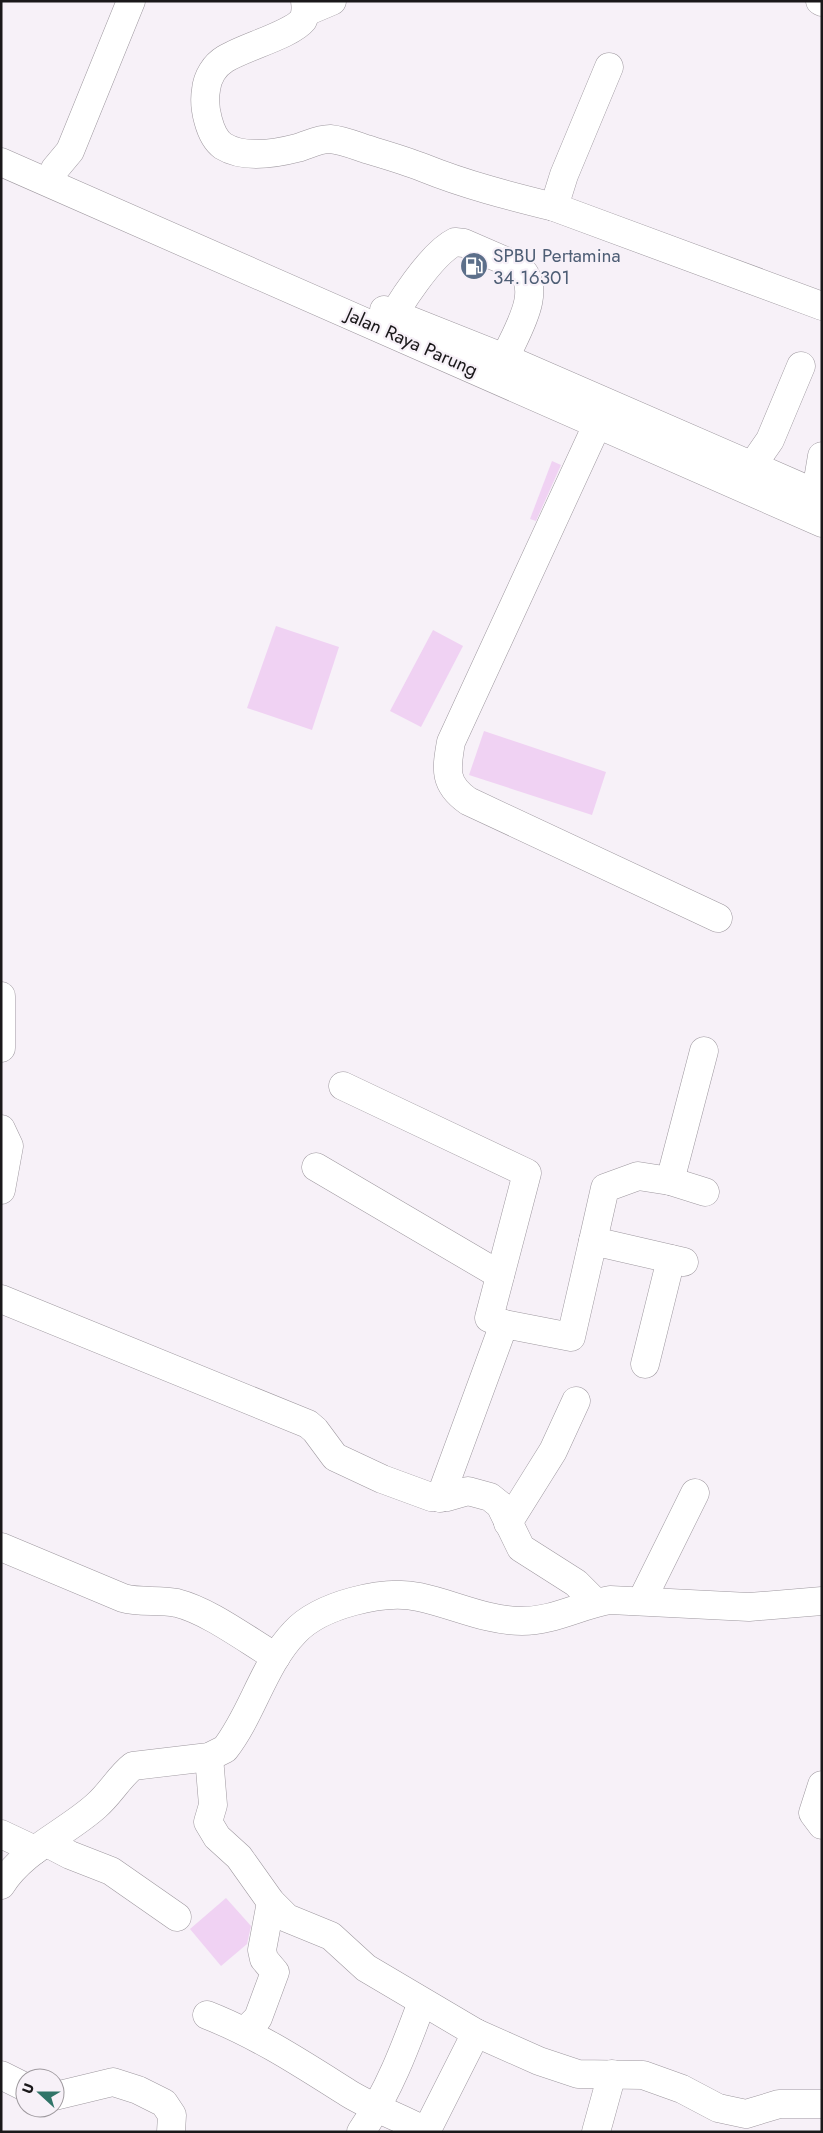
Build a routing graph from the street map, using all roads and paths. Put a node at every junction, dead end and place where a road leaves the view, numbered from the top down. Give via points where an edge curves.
1 (132, 1) edge
2 (332, 1) edge
3 (306, 7) edge
4 (609, 67) dead end
5 (1, 145) edge
6 (1, 162) edge
7 (55, 169) junction
8 (554, 207) junction
9 (822, 306) edge
10 (390, 322) junction
11 (505, 358) junction
12 (801, 366) dead end
13 (597, 425) junction
14 (822, 456) edge
15 (752, 466) junction
16 (818, 507) edge
17 (718, 918) dead end
18 (1, 996) edge
19 (1, 1048) edge
20 (704, 1051) dead end
21 (343, 1086) dead end
22 (3, 1136) edge
23 (316, 1167) dead end
24 (670, 1181) junction
25 (1, 1190) edge
26 (705, 1192) dead end
27 (593, 1241) junction
28 (500, 1275) junction
29 (1, 1299) edge
30 (504, 1324) junction
31 (645, 1364) dead end
32 (576, 1401) dead end
33 (695, 1493) dead end
34 (440, 1498) junction
35 (508, 1523) junction
36 (1, 1547) edge
37 (642, 1600) junction
38 (822, 1601) edge
39 (595, 1602) junction
40 (276, 1656) junction
41 (209, 1757) junction
42 (822, 1785) edge
43 (822, 1825) edge
44 (1, 1834) edge
45 (41, 1846) junction
46 (1, 1885) edge
47 (271, 1902) junction
48 (177, 1917) dead end
49 (422, 2002) junction
50 (207, 2015) dead end
51 (246, 2030) junction
52 (476, 2033) junction
53 (612, 2074) junction
54 (1, 2075) edge
55 (15, 2082) edge
56 (65, 2094) edge
57 (822, 2104) edge
58 (378, 2107) junction
59 (171, 2132) edge
60 (361, 2132) edge
61 (427, 2132) edge
62 (596, 2132) edge

1 - 7 main road via 70,151
2 - 3 main road
3 - 8 main road via 302,20 295,26 246,47 214,68 206,90 208,116 215,137 222,145 233,151 253,154 298,148 328,139 342,141 477,187
4 - 8 main road
5 - 7 main road, Jalan Raya Parung
6 - 10 main road, Jalan Raya Parung
7 - 10 main road, Jalan Raya Parung
8 - 9 main road
10 - 11 main road, Jalan Raya Parung
10 - 11 main road via 440,252 456,242 464,243 517,266 529,281 531,290 527,304
10 - 13 main road, Jalan Raya Parung
11 - 15 main road, Jalan Raya Parung
12 - 15 main road via 770,440
13 - 16 main road, Jalan Raya Parung
13 - 17 main road via 452,742 448,778 453,791 468,801
14 - 16 main road
15 - 16 main road, Jalan Raya Parung
18 - 19 main road
20 - 24 main road
21 - 28 main road via 527,1173
22 - 25 main road via 9,1146
23 - 28 main road
24 - 26 main road
24 - 27 main road via 638,1176 605,1188
27 - 30 main road via 571,1337
27 - 31 main road via 678,1260
28 - 30 main road via 489,1318
29 - 34 main road via 299,1420 315,1430 328,1450 342,1461 402,1487
30 - 34 main road
32 - 35 main road via 553,1452
33 - 37 main road
34 - 35 main road via 468,1491 482,1493 496,1501
35 - 39 main road via 521,1548 576,1583
36 - 40 main road via 123,1598 189,1607
37 - 38 main road via 749,1607
37 - 39 main road
39 - 40 main road via 551,1618 520,1621 489,1617 410,1596 394,1595 344,1603 303,1623
40 - 41 main road via 230,1743
41 - 45 main road via 133,1766 97,1806
41 - 47 main road via 213,1805 208,1822 217,1837 239,1856
42 - 43 main road via 814,1813
44 - 45 main road
45 - 46 main road
45 - 48 main road via 111,1871
47 - 49 main road via 287,1918 331,1936 366,1968
47 - 51 main road via 262,1950 264,1959 275,1972 258,2018
49 - 52 main road
49 - 58 main road via 398,2069
50 - 51 main road
51 - 58 main road via 322,2074 349,2094
52 - 53 main road via 578,2074
52 - 61 main road
53 - 57 main road via 644,2075 682,2089 718,2108 746,2114 778,2104
53 - 62 main road
54 - 55 main road
56 - 59 main road via 113,2082 138,2090 164,2103 172,2115
58 - 60 main road
58 - 61 main road

